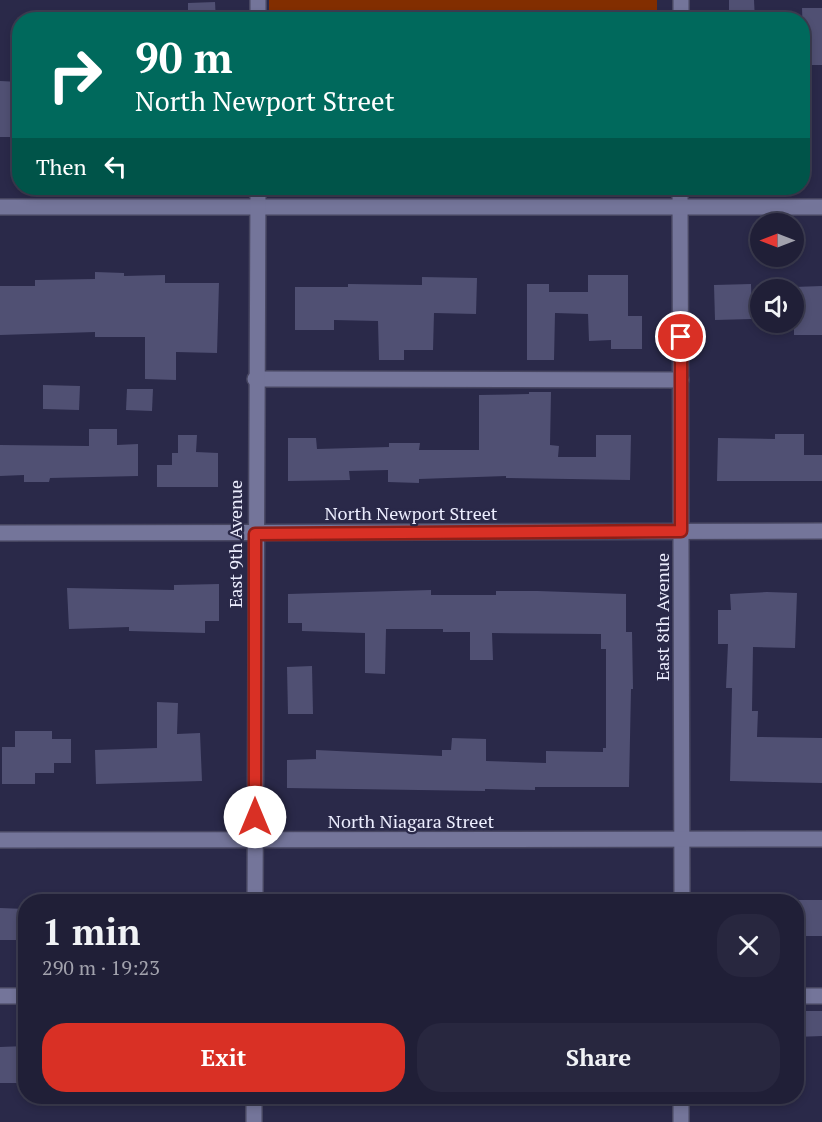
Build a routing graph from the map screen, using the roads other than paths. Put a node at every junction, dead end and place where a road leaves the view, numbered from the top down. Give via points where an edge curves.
1 (258, 195) edge
2 (680, 195) edge
3 (0, 207) edge
4 (258, 207) junction
5 (680, 207) junction
6 (822, 207) edge
7 (255, 380) junction
8 (681, 380) junction
9 (681, 531) junction
10 (822, 531) edge
11 (0, 534) edge
12 (255, 534) junction
13 (682, 839) junction
14 (822, 839) edge
15 (0, 840) edge
16 (255, 841) junction
17 (255, 894) edge
18 (682, 894) edge
19 (0, 996) edge
20 (18, 996) edge
21 (804, 996) edge
22 (822, 996) edge
23 (254, 1104) edge
24 (681, 1104) edge
25 (254, 1122) edge
26 (681, 1122) edge

1 - 4 street, East 9th Avenue
2 - 5 street, East 8th Avenue
3 - 4 street
4 - 5 street
4 - 7 street, East 9th Avenue
5 - 6 street
5 - 8 street, East 8th Avenue
7 - 8 street
7 - 12 street, East 9th Avenue
8 - 9 street, East 8th Avenue
9 - 10 street, North Newport Street
9 - 12 street, North Newport Street
9 - 13 street, East 8th Avenue
11 - 12 street, North Newport Street
12 - 16 street, East 9th Avenue
13 - 14 street, North Niagara Street
13 - 16 street, North Niagara Street
13 - 18 street, East 8th Avenue
15 - 16 street, North Niagara Street
16 - 17 street, East 9th Avenue
19 - 20 street
21 - 22 street
23 - 25 street
24 - 26 street

